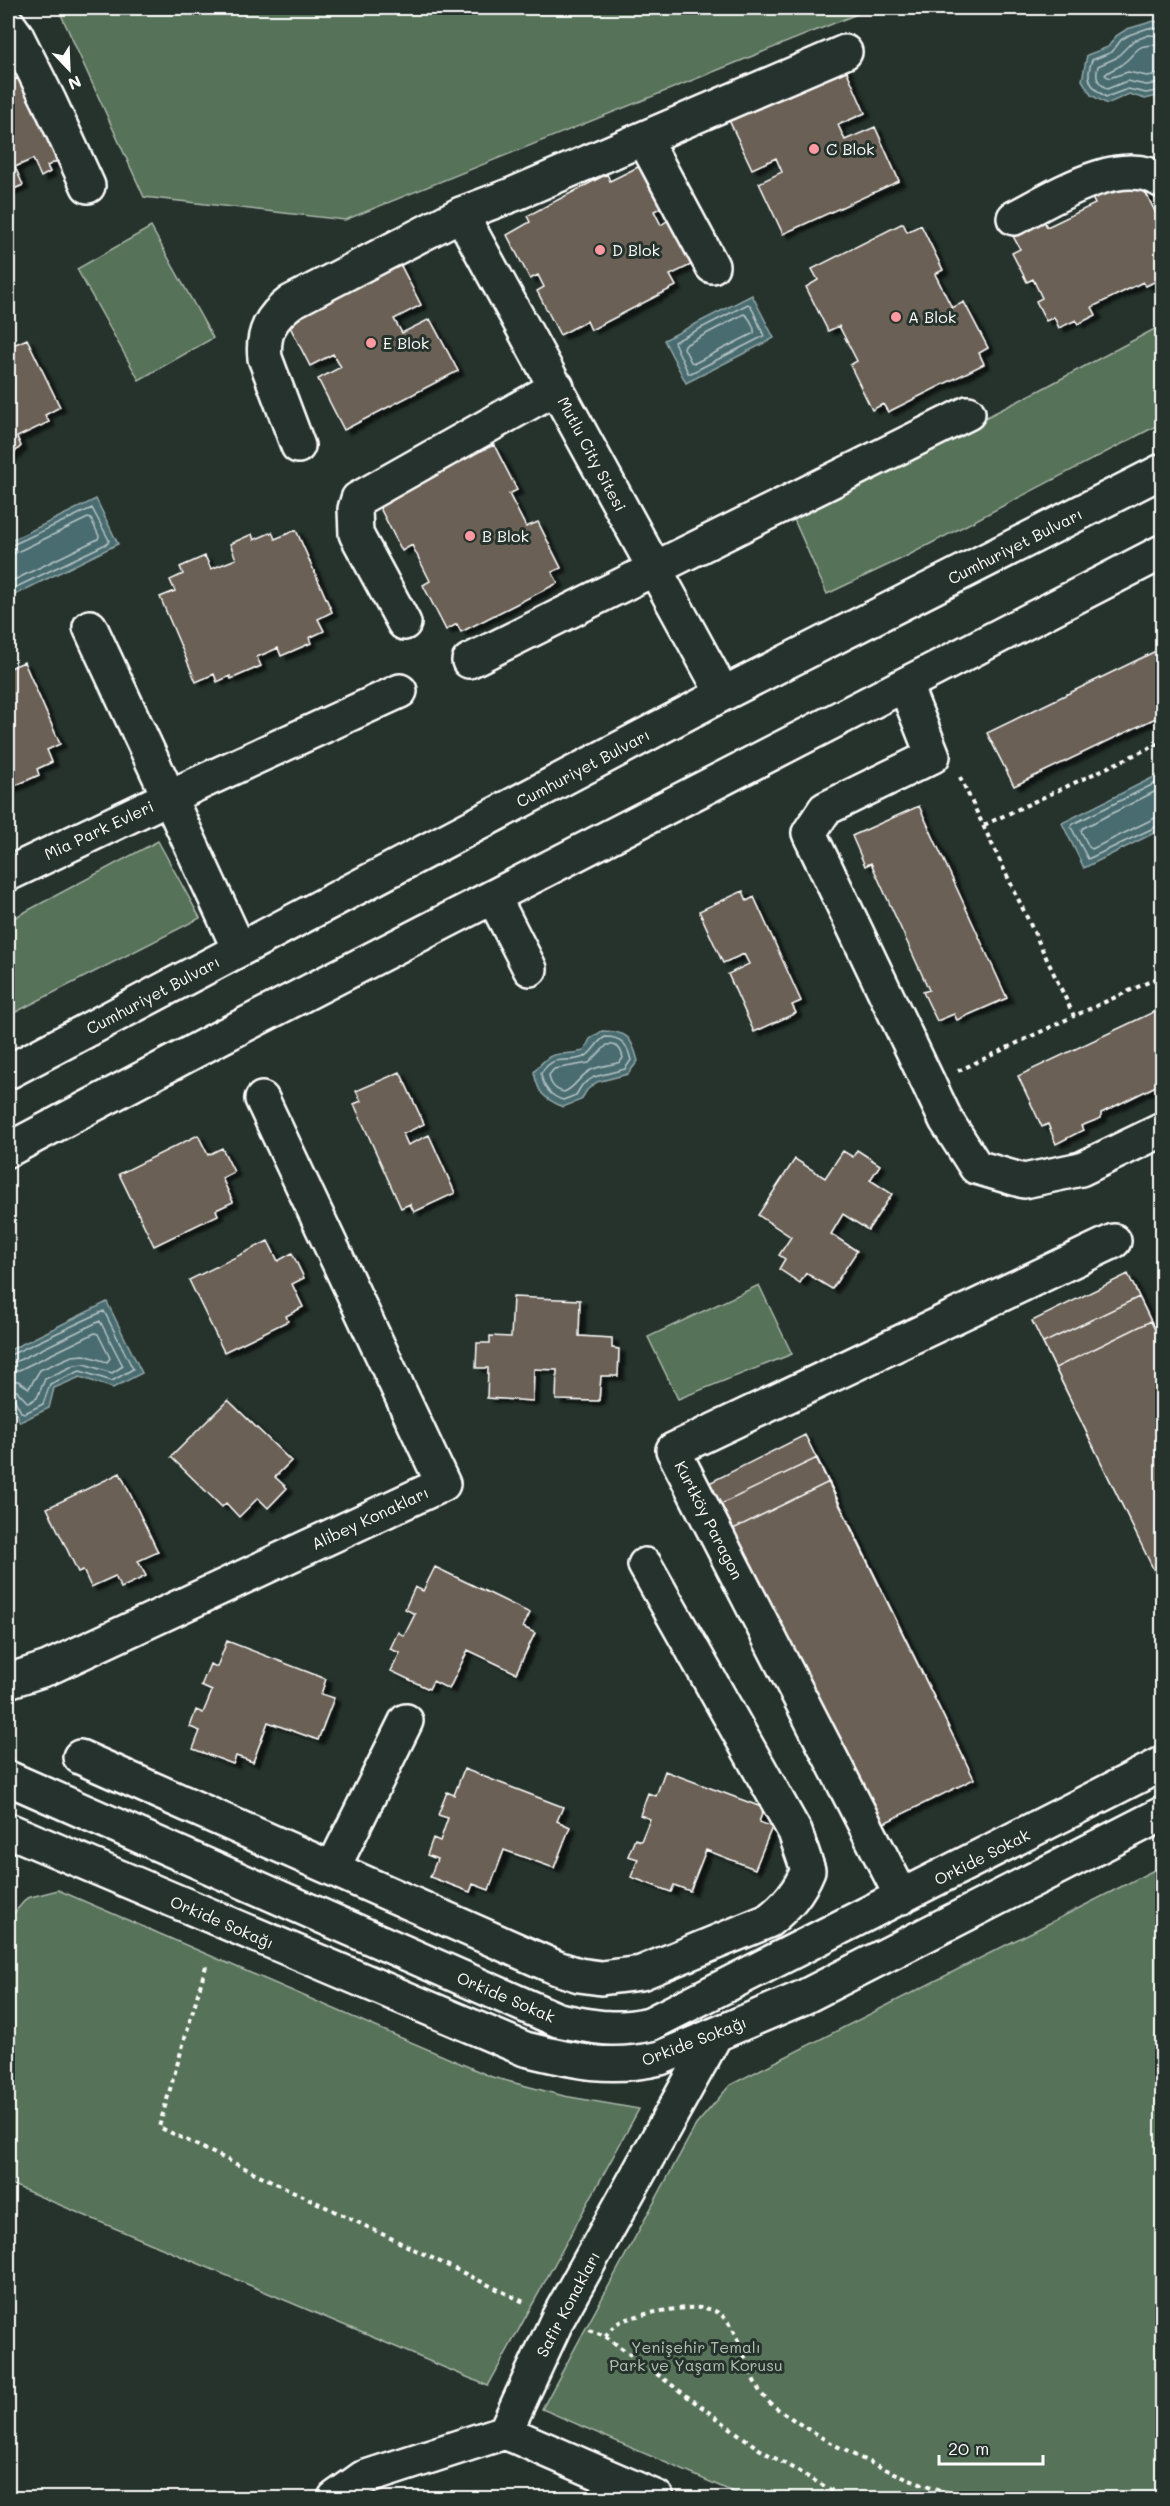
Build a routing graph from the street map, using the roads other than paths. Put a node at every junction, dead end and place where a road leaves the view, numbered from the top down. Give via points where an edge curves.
1 (8, 24) edge
2 (845, 52) dead end
3 (644, 138) junction
4 (1162, 181) edge
5 (88, 186) dead end
6 (461, 214) junction
7 (1014, 218) dead end
8 (712, 266) dead end
9 (557, 387) junction
10 (968, 413) dead end
11 (298, 446) dead end
12 (1162, 471) edge
13 (1162, 552) edge
14 (654, 569) junction
15 (404, 623) dead end
16 (90, 627) dead end
17 (469, 661) dead end
18 (904, 685) junction
19 (400, 691) dead end
20 (723, 694) junction
21 (169, 797) junction
22 (8, 874) edge
23 (494, 898) junction
24 (239, 949) junction
25 (530, 969) dead end
26 (8, 1072) edge
27 (262, 1099) dead end
28 (1162, 1131) edge
29 (8, 1150) edge
30 (1114, 1241) dead end
31 (645, 1565) dead end
32 (8, 1681) edge
33 (406, 1721) dead end
34 (80, 1756) dead end
35 (1162, 1764) edge
36 (8, 1778) edge
37 (164, 1793) junction
38 (1162, 1814) edge
39 (8, 1830) edge
40 (146, 1840) junction
41 (333, 1868) junction
42 (126, 1882) junction
43 (902, 1897) junction
44 (716, 2034) junction
45 (505, 2432) junction
46 (335, 2499) edge
47 (657, 2499) edge

1 - 5 street
2 - 3 street
3 - 6 street
3 - 8 street
4 - 7 street via 1145,172 1122,172 1078,185
6 - 9 street, Mutlu City Sitesi
6 - 11 street via 291,302 270,323 263,346 265,358
9 - 14 street, Mutlu City Sitesi
9 - 15 street via 358,499 354,510 356,534
10 - 14 street
12 - 20 street, Cumhuriyet Bulvarı
13 - 18 street
14 - 17 street
14 - 20 street, Mutlu City Sitesi
16 - 21 street
18 - 23 street
18 - 28 street via 933,756 825,809 809,833 946,1120 976,1167 1024,1181 1081,1169
19 - 21 street
20 - 24 street, Cumhuriyet Bulvarı
21 - 22 street, Mia Park Evleri
21 - 24 street, Mia Park Evleri
23 - 25 street
23 - 29 street
24 - 26 street, Cumhuriyet Bulvarı
27 - 32 street, Alibey Konakları via 443,1484 48,1668
30 - 43 street, Kurtköy Paragon via 673,1450
31 - 41 street via 795,1833 808,1870 796,1895 783,1909 768,1921 641,1973 601,1978 579,1976
33 - 41 street
34 - 37 street
35 - 43 street, Orkide Sokak
36 - 40 street, Orkide Sokak
37 - 40 street
37 - 41 street
38 - 44 street, Orkide Sokağı via 804,1997
39 - 42 street, Orkide Sokağı
40 - 42 street
40 - 43 street, Orkide Sokak via 558,2020 602,2029 650,2024
42 - 44 street, Orkide Sokağı via 525,2049 585,2064 635,2064 660,2058
44 - 45 street, Safir Konakları via 558,2318
45 - 46 street via 363,2478
45 - 47 street

